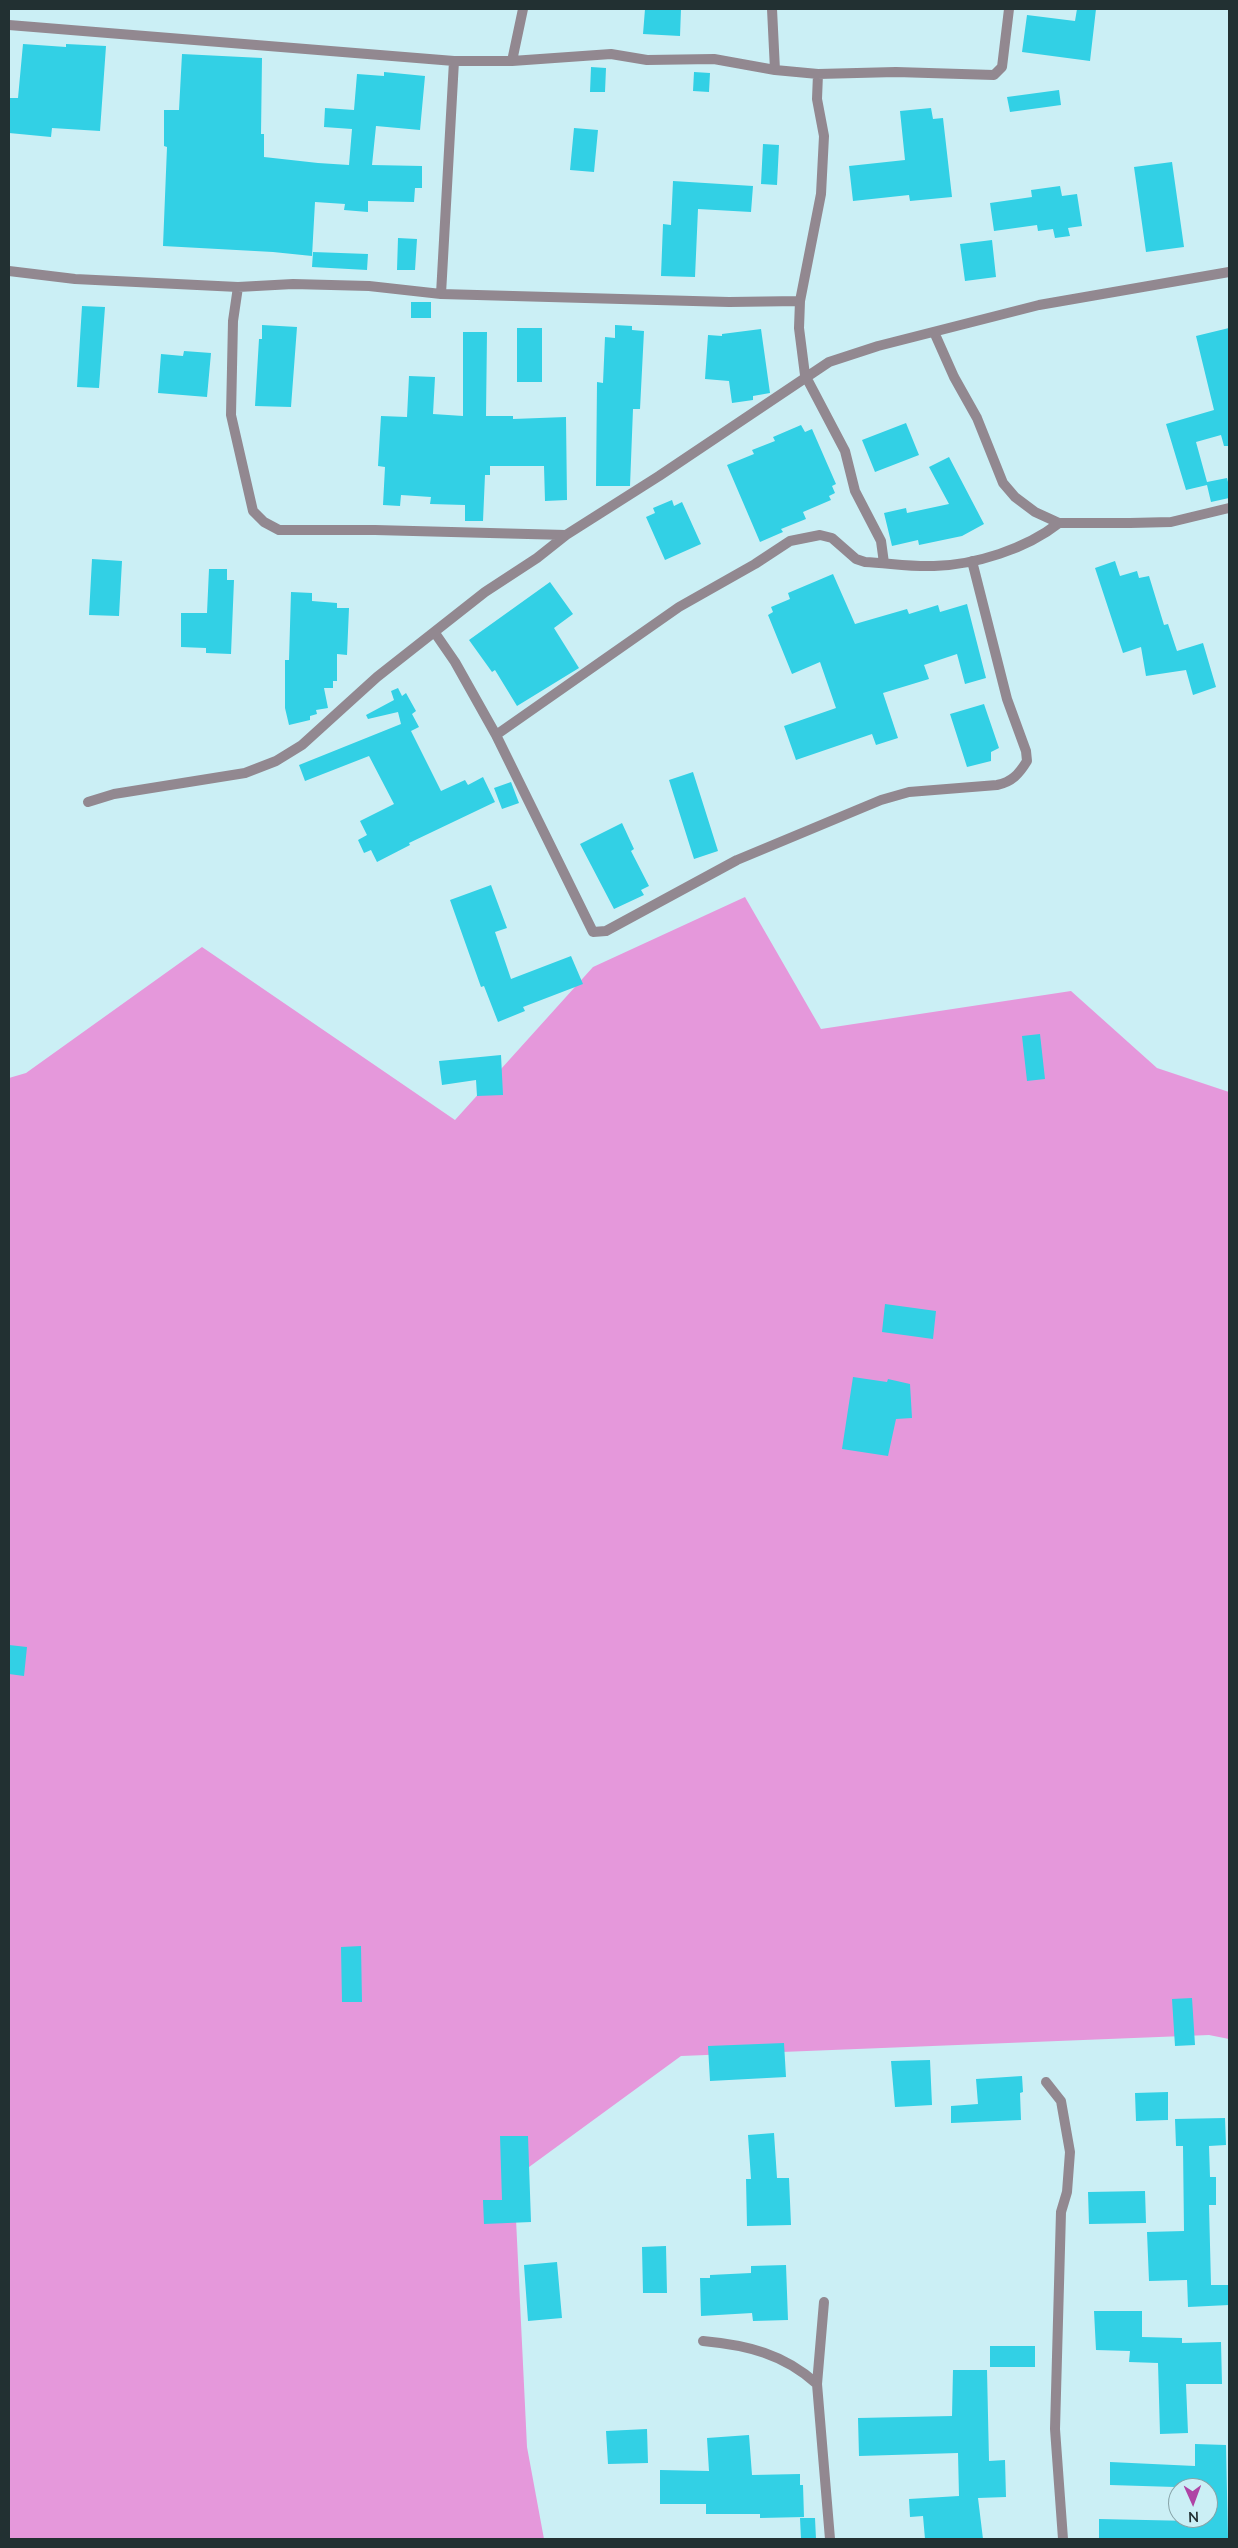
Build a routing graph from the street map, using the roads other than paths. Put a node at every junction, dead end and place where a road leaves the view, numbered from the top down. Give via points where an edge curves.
1 (522, 9) edge
2 (772, 9) edge
3 (1009, 9) edge
4 (9, 25) edge
5 (454, 60) junction
6 (512, 61) junction
7 (775, 70) junction
8 (818, 74) junction
9 (9, 271) edge
10 (1229, 272) edge
11 (238, 286) junction
12 (441, 294) junction
13 (800, 301) junction
14 (934, 332) junction
15 (805, 375) junction
16 (1229, 508) edge
17 (1059, 523) junction
18 (566, 535) junction
19 (972, 561) junction
20 (884, 563) junction
21 (435, 633) junction
22 (496, 735) junction
23 (88, 802) dead end
24 (1046, 2082) dead end
25 (824, 2302) dead end
26 (703, 2341) dead end
27 (817, 2384) junction
28 (830, 2539) edge
29 (1062, 2539) edge

1 - 6 street
2 - 7 street
3 - 8 street via 1002,67 994,75
4 - 5 street
5 - 6 street
5 - 12 street
6 - 7 street via 610,54 647,60 714,59
7 - 8 street
8 - 13 street via 817,99 824,136 821,194
9 - 11 street via 75,279
10 - 14 street via 1039,305
11 - 12 street via 359,286
11 - 18 street via 233,321 231,415 253,511 264,522 280,530
12 - 13 street
13 - 15 street via 799,328
14 - 15 street via 828,362
14 - 17 street via 977,418 1003,483 1035,512
15 - 18 street via 660,476
15 - 20 street via 845,451 854,491 880,541
16 - 17 street via 1171,522
17 - 19 street via 1033,540
18 - 21 street via 485,592
19 - 20 street via 934,566
19 - 22 street via 1007,699 1026,751 1027,761 1015,778 997,785 910,792 881,800 737,860 606,931 593,932
20 - 22 street via 856,559 832,538 820,535 790,541 679,607
21 - 22 street
21 - 23 street via 377,677 302,745 276,761 245,773 114,794
24 - 29 street via 1061,2101 1070,2152 1067,2192 1061,2212 1055,2429
25 - 27 street
26 - 27 street via 736,2344 767,2352 795,2366
27 - 28 street

